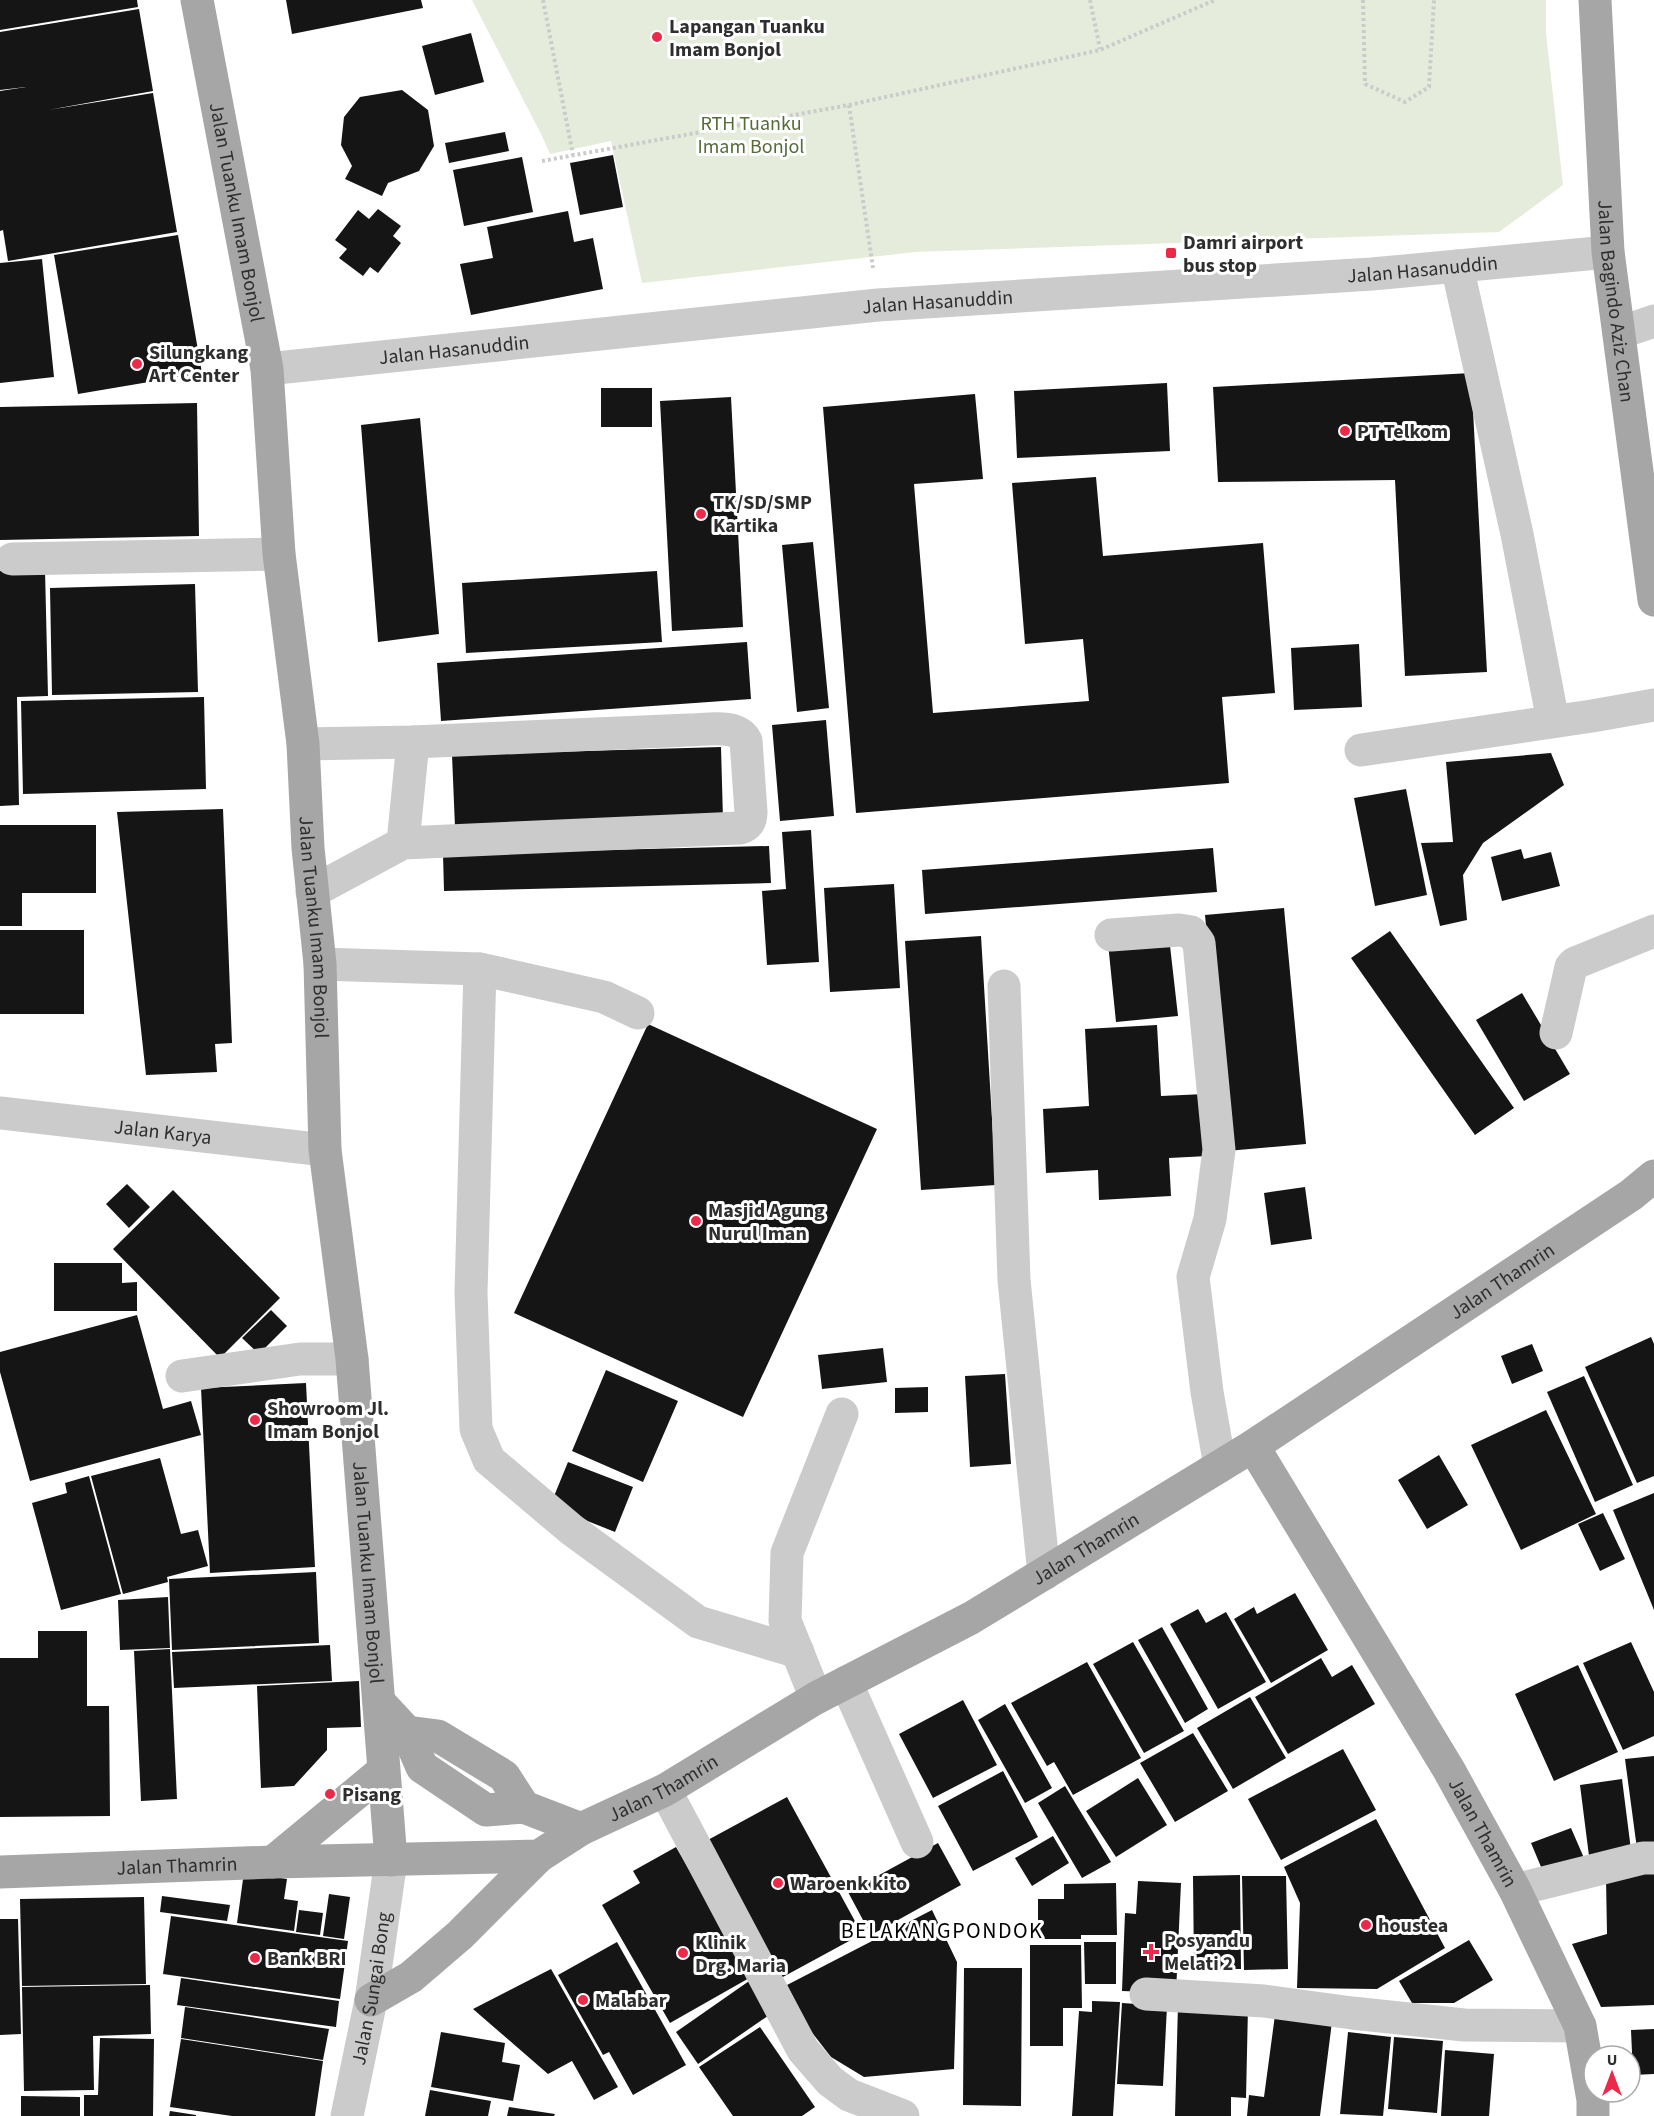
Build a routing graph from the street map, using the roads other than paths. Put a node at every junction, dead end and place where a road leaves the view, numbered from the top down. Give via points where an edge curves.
1 (197, 0) edge
2 (1595, 0) edge
3 (1608, 252) junction
4 (1457, 266) junction
5 (1654, 321) edge
6 (1618, 333) junction
7 (267, 369) junction
8 (279, 554) junction
9 (12, 559) dead end
10 (1654, 600) edge
11 (1654, 705) edge
12 (1553, 721) junction
13 (413, 742) junction
14 (303, 744) junction
15 (1361, 750) dead end
16 (403, 843) junction
17 (312, 892) junction
18 (1654, 932) edge
19 (1111, 935) dead end
20 (320, 964) junction
21 (480, 969) junction
22 (1004, 986) dead end
23 (638, 1013) dead end
24 (1556, 1033) dead end
25 (0, 1113) edge
26 (325, 1150) junction
27 (1643, 1186) edge
28 (352, 1359) junction
29 (182, 1376) dead end
30 (842, 1414) dead end
31 (1253, 1446) junction
32 (1220, 1466) junction
33 (1044, 1574) junction
34 (798, 1652) junction
35 (846, 1682) junction
36 (816, 1698) junction
37 (379, 1702) junction
38 (383, 1771) junction
39 (665, 1790) junction
40 (580, 1829) junction
41 (917, 1842) dead end
42 (538, 1856) junction
43 (1654, 1858) edge
44 (391, 1860) junction
45 (273, 1862) junction
46 (0, 1872) edge
47 (1515, 1890) junction
48 (1146, 1995) dead end
49 (370, 2000) junction
50 (1580, 2026) junction
51 (347, 2116) edge
52 (903, 2116) edge
53 (1593, 2116) edge

1 - 7 main road, Jalan Tuanku Imam Bonjol
2 - 3 main road, Jalan Bagindo Aziz Chan
3 - 4 street, Jalan Hasanuddin
3 - 6 main road, Jalan Bagindo Aziz Chan
4 - 7 street, Jalan Hasanuddin via 878,304
4 - 12 street via 1517,534
5 - 6 street
6 - 10 main road, Jalan Bagindo Aziz Chan
7 - 8 main road, Jalan Tuanku Imam Bonjol
8 - 9 street
8 - 14 main road, Jalan Tuanku Imam Bonjol
11 - 12 street
12 - 15 street
13 - 14 street
13 - 16 street
13 - 16 street via 734,730 746,741 751,818 740,828
14 - 17 main road, Jalan Tuanku Imam Bonjol
16 - 17 street
17 - 20 main road, Jalan Tuanku Imam Bonjol
18 - 24 street via 1571,966
19 - 32 street via 1179,930 1191,933 1199,943 1219,1150 1210,1219 1193,1277
20 - 21 street
20 - 26 main road, Jalan Tuanku Imam Bonjol
21 - 23 street via 604,997
21 - 34 street via 471,1293 476,1430 489,1460 572,1530 698,1622
22 - 33 street via 1014,1281
25 - 26 street, Jalan Karya
26 - 28 main road, Jalan Tuanku Imam Bonjol
27 - 31 main road, Jalan Thamrin
28 - 29 street via 300,1359
28 - 37 main road, Jalan Tuanku Imam Bonjol
30 - 34 street via 787,1553 785,1622
31 - 32 main road, Jalan Thamrin
31 - 47 main road, Jalan Thamrin via 1449,1770
32 - 33 main road, Jalan Thamrin
33 - 35 main road, Jalan Thamrin via 971,1618
34 - 36 street
35 - 36 main road, Jalan Thamrin
35 - 41 street
36 - 39 main road, Jalan Thamrin
37 - 38 main road, Jalan Tuanku Imam Bonjol
37 - 40 main road via 407,1732 422,1767 486,1810 524,1807
38 - 44 main road, Jalan Tuanku Imam Bonjol
38 - 45 main road
39 - 40 main road, Jalan Thamrin
39 - 52 street via 803,2050 849,2095
40 - 42 main road, Jalan Thamrin
42 - 44 main road, Jalan Thamrin
42 - 49 main road via 460,1935 411,1977
43 - 47 street
44 - 45 main road, Jalan Thamrin
44 - 49 street, Jalan Sungai Bong
45 - 46 main road, Jalan Thamrin
47 - 50 main road, Jalan Thamrin
48 - 50 street via 1264,2001 1464,2025
49 - 51 street, Jalan Sungai Bong
50 - 53 main road, Jalan Thamrin

